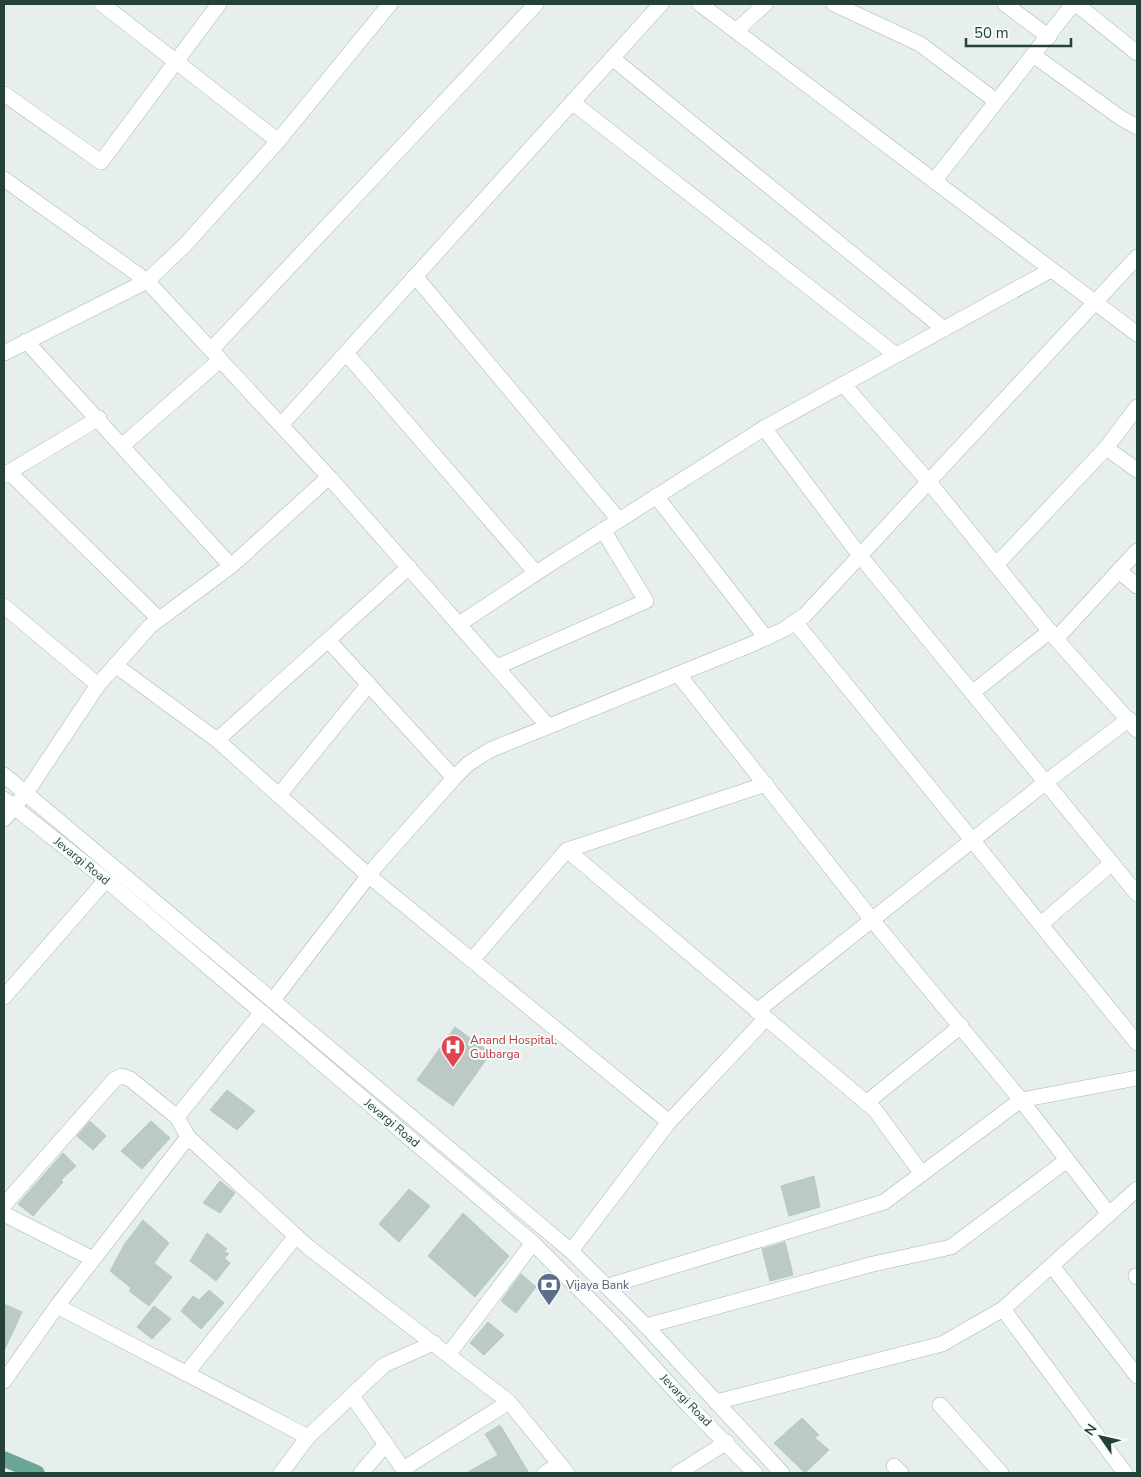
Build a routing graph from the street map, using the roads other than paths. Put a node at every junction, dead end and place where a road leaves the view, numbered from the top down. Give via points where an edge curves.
1 (102, 4) edge
2 (219, 4) edge
3 (390, 4) edge
4 (536, 4) edge
5 (661, 4) edge
6 (700, 4) edge
7 (765, 4) edge
8 (834, 4) edge
9 (1005, 4) edge
10 (1075, 4) edge
11 (736, 31) junction
12 (1049, 37) junction
13 (1137, 53) edge
14 (1033, 55) junction
15 (612, 58) junction
16 (175, 62) junction
17 (4, 94) edge
18 (996, 101) junction
19 (572, 102) junction
20 (1137, 127) edge
21 (278, 141) junction
22 (4, 180) edge
23 (934, 181) junction
24 (1137, 257) edge
25 (1051, 270) junction
26 (415, 276) junction
27 (147, 281) junction
28 (1095, 303) junction
29 (944, 329) junction
30 (1137, 334) edge
31 (26, 341) junction
32 (4, 353) edge
33 (346, 353) junction
34 (216, 355) junction
35 (896, 356) junction
36 (843, 384) junction
37 (1137, 407) edge
38 (99, 418) junction
39 (281, 425) junction
40 (764, 428) junction
41 (123, 445) junction
42 (1106, 448) junction
43 (1137, 470) edge
44 (6, 474) edge
45 (329, 477) junction
46 (929, 482) junction
47 (656, 496) junction
48 (618, 520) junction
49 (603, 530) junction
50 (1137, 551) edge
51 (861, 557) junction
52 (996, 565) junction
53 (231, 566) junction
54 (408, 567) junction
55 (1119, 571) junction
56 (536, 573) junction
57 (1137, 586) edge
58 (5, 609) edge
59 (158, 620) junction
60 (795, 622) junction
61 (459, 624) junction
62 (1053, 635) junction
63 (766, 638) junction
64 (328, 640) junction
65 (116, 665) junction
66 (497, 667) junction
67 (678, 674) junction
68 (98, 684) junction
69 (369, 684) junction
70 (972, 693) junction
71 (1133, 724) edge
72 (548, 726) junction
73 (217, 740) junction
74 (4, 775) edge
75 (454, 778) junction
76 (1046, 782) junction
77 (766, 784) junction
78 (26, 793) junction
79 (279, 795) junction
80 (9, 803) edge
81 (4, 819) edge
82 (972, 840) junction
83 (567, 850) junction
84 (1112, 863) junction
85 (368, 875) junction
86 (106, 880) junction
87 (1137, 894) edge
88 (873, 921) junction
89 (1041, 924) junction
90 (472, 960) junction
91 (4, 998) edge
92 (273, 1000) junction
93 (262, 1012) junction
94 (762, 1015) junction
95 (961, 1026) junction
96 (1137, 1042) edge
97 (1137, 1078) edge
98 (1021, 1100) junction
99 (866, 1102) junction
100 (177, 1117) junction
101 (669, 1122) junction
102 (188, 1137) junction
103 (1067, 1160) junction
104 (922, 1174) junction
105 (1137, 1190) edge
106 (4, 1205) edge
107 (4, 1214) edge
108 (1109, 1214) junction
109 (296, 1236) junction
110 (533, 1243) junction
111 (571, 1251) junction
112 (93, 1259) junction
113 (1052, 1266) junction
114 (608, 1286) junction
115 (57, 1306) junction
116 (1003, 1309) junction
117 (646, 1326) junction
118 (434, 1343) junction
119 (448, 1355) junction
120 (186, 1374) junction
121 (1137, 1376) edge
122 (4, 1382) edge
123 (352, 1396) junction
124 (509, 1402) junction
125 (716, 1402) junction
126 (940, 1405) dead end
127 (308, 1438) junction
128 (727, 1442) junction
129 (386, 1444) junction
130 (4, 1459) edge
131 (563, 1469) edge
132 (404, 1471) edge
133 (37, 1473) edge
134 (281, 1473) edge
135 (361, 1473) edge
136 (545, 1473) edge
137 (678, 1473) edge
138 (755, 1473) edge
139 (782, 1473) edge
140 (1001, 1473) edge
141 (1125, 1473) edge

1 - 16 street
2 - 16 street
3 - 21 street
4 - 34 street
5 - 15 street
6 - 11 street
7 - 11 street
8 - 18 street via 920,44
9 - 12 street
10 - 12 street
10 - 13 street
11 - 23 street
12 - 14 street
14 - 18 street
14 - 20 street
15 - 19 street
15 - 29 street
16 - 17 street via 101,162
16 - 21 street
18 - 23 street
19 - 26 street
19 - 35 street
21 - 27 street via 186,244
22 - 27 street
23 - 25 street
24 - 28 street
25 - 28 street
25 - 29 street
26 - 33 street
26 - 48 street
27 - 31 street
27 - 34 street
28 - 30 street
28 - 46 street
29 - 35 street
31 - 32 street
31 - 38 street
33 - 39 street
33 - 56 street
34 - 39 street
34 - 41 street
35 - 36 street
36 - 40 street
36 - 46 street
37 - 42 street
38 - 41 street
38 - 44 street
39 - 45 street
40 - 47 street
40 - 51 street
41 - 53 street
42 - 43 street
42 - 52 street
44 - 59 street
45 - 53 street
45 - 54 street
46 - 51 street
46 - 52 street
47 - 48 street
47 - 63 street
48 - 49 street
49 - 56 street
49 - 66 street via 646,601
50 - 55 street
51 - 60 street via 825,596
51 - 70 street
52 - 62 street
53 - 59 street
54 - 61 street
54 - 64 street
55 - 57 street
55 - 62 street
56 - 61 street
58 - 68 street
59 - 65 street
60 - 63 street
60 - 82 street
61 - 66 street
62 - 70 street
62 - 71 street
63 - 67 street
64 - 69 street
64 - 73 street
65 - 68 street
65 - 73 street
66 - 72 street
67 - 72 street
67 - 77 street
68 - 78 street
69 - 75 street
69 - 79 street
70 - 76 street
71 - 76 street
72 - 75 street via 490,750
73 - 79 street
74 - 78 street
75 - 85 street
76 - 82 street
76 - 84 street
77 - 83 street
77 - 88 street
78 - 80 street
78 - 92 street
79 - 85 street
80 - 81 street
80 - 86 street, Jevargi Road
82 - 88 street
82 - 89 street
83 - 90 street
83 - 94 street
84 - 87 street
84 - 89 street
85 - 90 street
85 - 92 street
86 - 91 street
86 - 93 street, Jevargi Road
88 - 94 street
88 - 95 street
89 - 96 street
90 - 101 street
92 - 111 street
93 - 100 street
93 - 110 street, Jevargi Road
94 - 99 street
94 - 101 street
95 - 98 street
95 - 99 street
97 - 98 street
98 - 103 street
98 - 104 street
99 - 104 street
100 - 102 street
100 - 106 street via 130,1079 122,1076 115,1079
101 - 111 street
102 - 109 street
102 - 112 street
103 - 108 street
103 - 117 street via 951,1247 873,1264
104 - 114 street via 884,1202
105 - 108 street
107 - 112 street
108 - 113 street
109 - 118 street
109 - 120 street
110 - 119 street
110 - 128 street, Jevargi Road
111 - 114 street
112 - 115 street
113 - 116 street
113 - 121 street
114 - 117 street
115 - 120 street
115 - 122 street
116 - 125 street via 942,1344
116 - 141 street
117 - 125 street
118 - 119 street
118 - 123 street via 384,1365
119 - 124 street
120 - 127 street
123 - 127 street
123 - 129 street
124 - 131 street
124 - 132 street
125 - 139 street
126 - 140 street
127 - 134 street
128 - 137 street
128 - 138 street, Jevargi Road
129 - 132 street
129 - 135 street
130 - 133 main road
131 - 136 street

